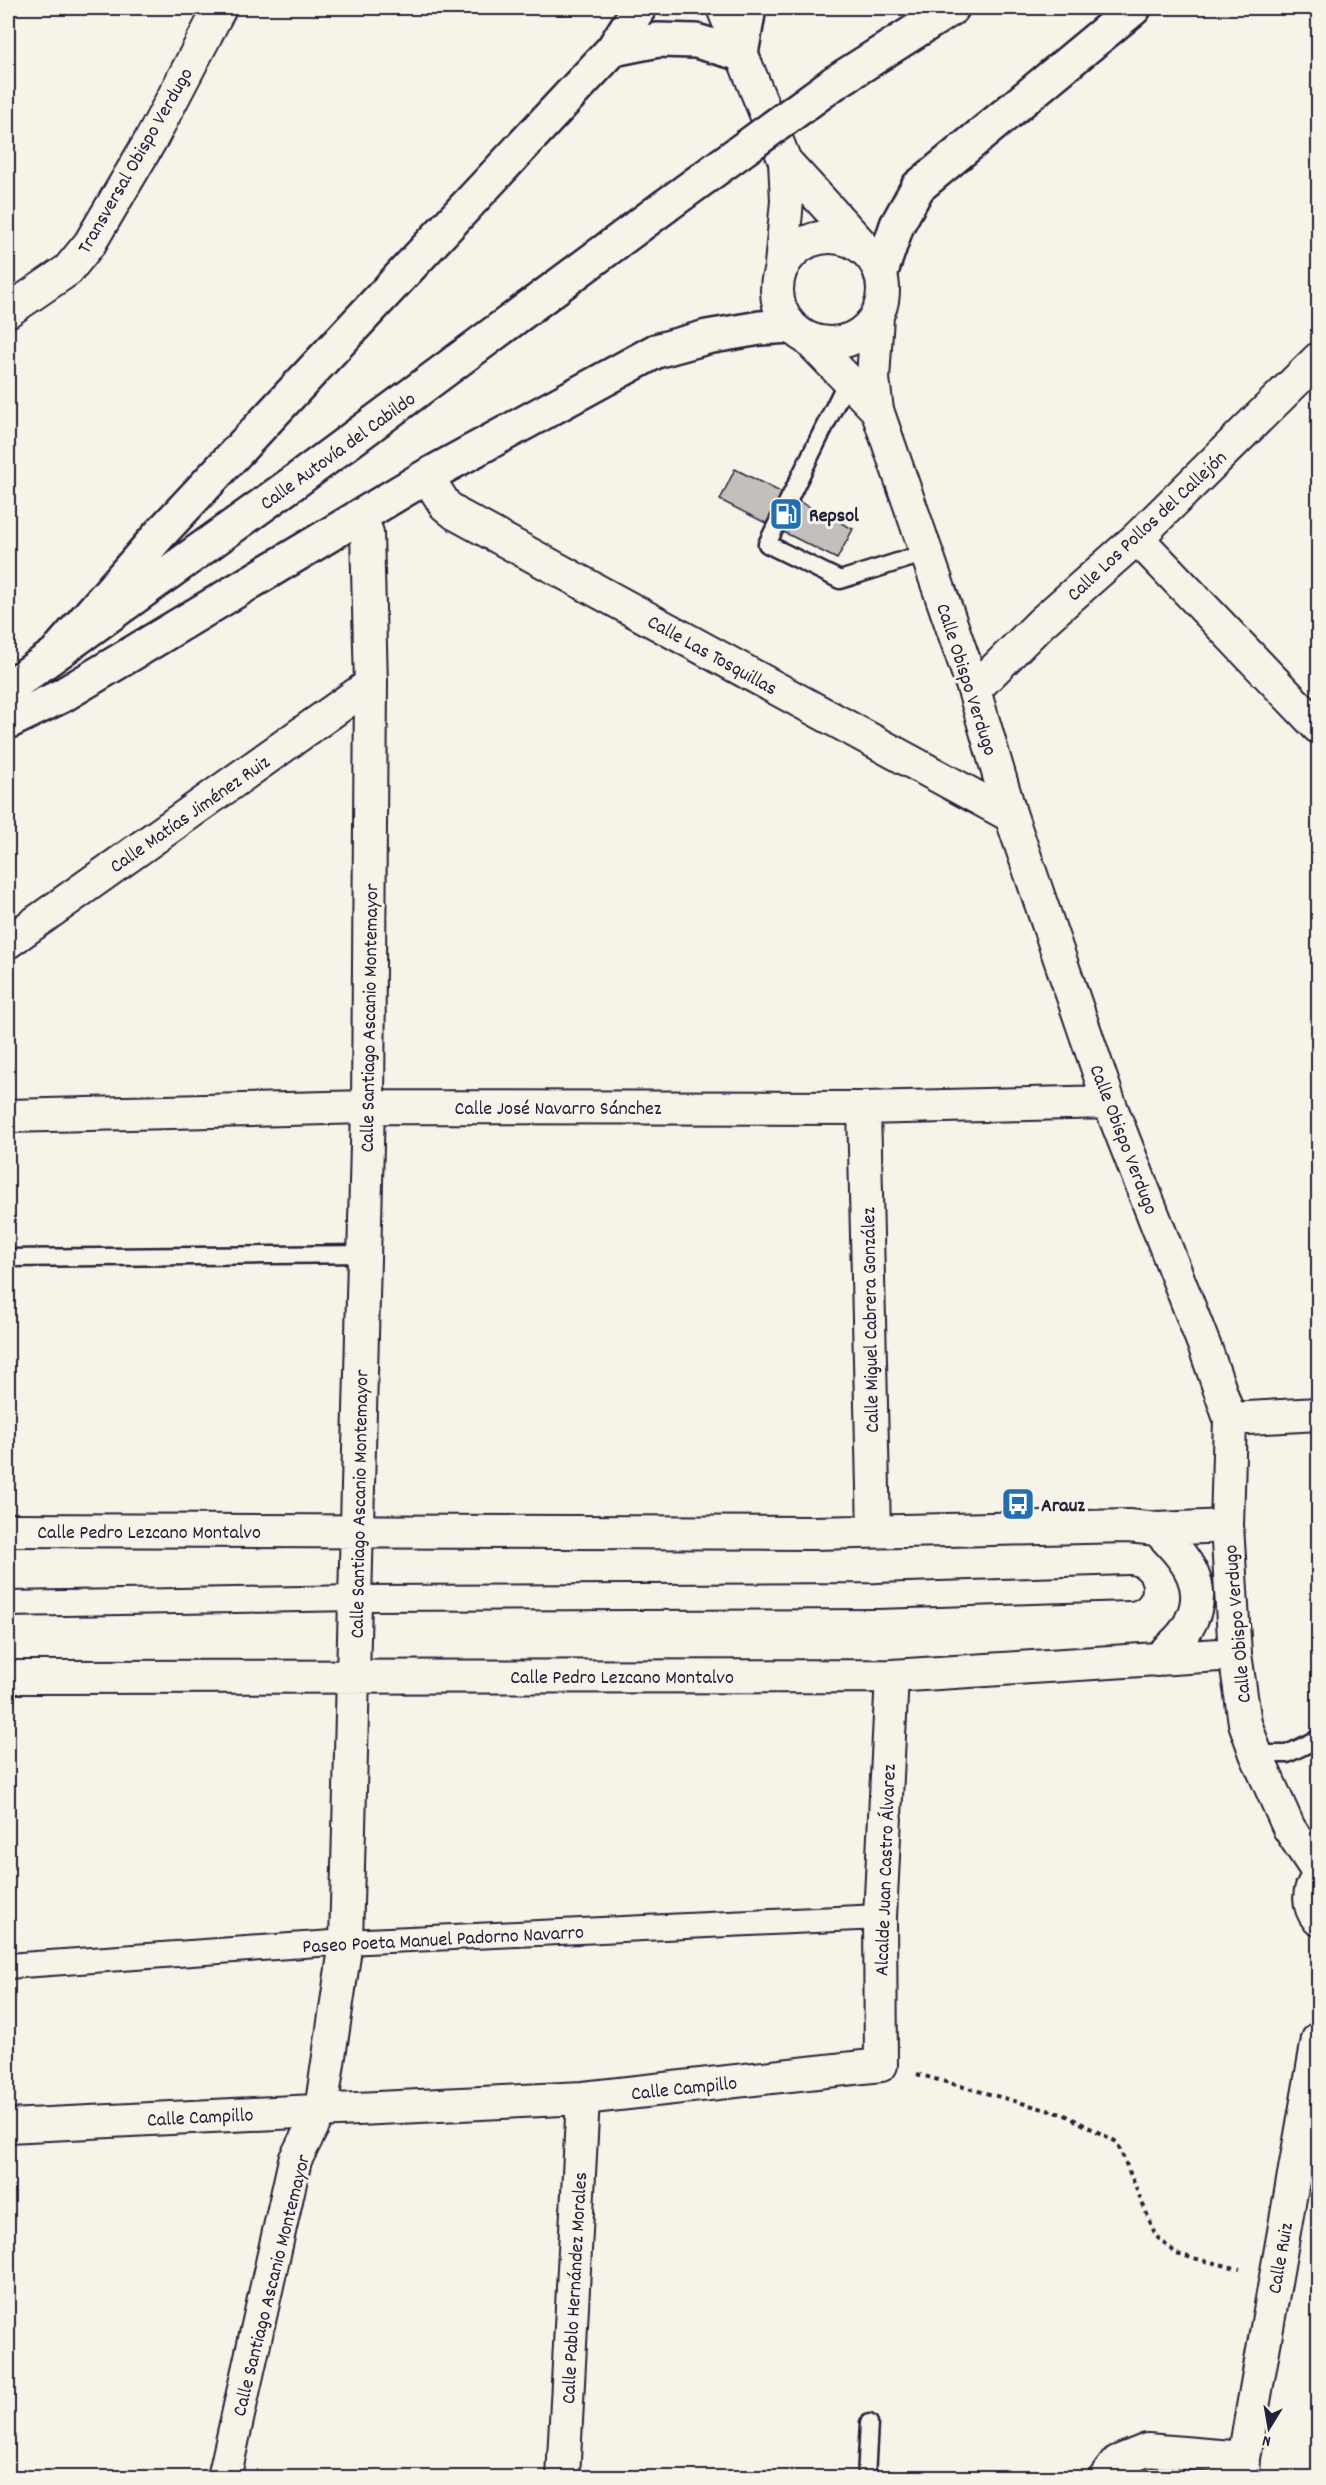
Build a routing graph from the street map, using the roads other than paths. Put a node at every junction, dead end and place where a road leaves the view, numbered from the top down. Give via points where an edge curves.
1 (220, 8) edge
2 (639, 8) edge
3 (723, 8) edge
4 (749, 8) edge
5 (952, 8) edge
6 (1134, 8) edge
7 (613, 49) junction
8 (741, 54) junction
9 (785, 161) junction
10 (872, 260) junction
11 (781, 266) junction
12 (15, 296) edge
13 (877, 316) junction
14 (799, 332) junction
15 (1318, 359) edge
16 (848, 379) junction
17 (877, 410) junction
18 (427, 476) junction
19 (360, 515) junction
20 (1137, 538) junction
21 (926, 553) junction
22 (56, 653) junction
23 (371, 684) junction
24 (8, 688) edge
25 (974, 690) junction
26 (8, 722) edge
27 (1318, 728) edge
28 (1011, 816) junction
29 (8, 942) edge
30 (1109, 1102) junction
31 (368, 1107) junction
32 (864, 1108) junction
33 (8, 1116) edge
34 (364, 1254) junction
35 (8, 1257) edge
36 (1318, 1414) edge
37 (1230, 1419) junction
38 (1227, 1526) junction
39 (1157, 1529) junction
40 (8, 1530) edge
41 (874, 1531) junction
42 (356, 1532) junction
43 (1129, 1588) dead end
44 (356, 1598) junction
45 (8, 1604) edge
46 (1235, 1654) junction
47 (1157, 1660) junction
48 (892, 1676) junction
49 (8, 1677) edge
50 (354, 1678) junction
51 (1318, 1738) edge
52 (1256, 1754) junction
53 (1318, 1872) edge
54 (1318, 1878) edge
55 (880, 1917) junction
56 (1318, 1919) edge
57 (346, 1942) junction
58 (8, 1966) edge
59 (1318, 2039) edge
60 (881, 2064) joint
61 (584, 2098) junction
62 (321, 2110) junction
63 (8, 2126) edge
64 (869, 2423) dead end
65 (1243, 2468) edge
66 (224, 2478) edge
67 (563, 2478) edge
68 (867, 2478) edge
69 (1105, 2478) edge

1 - 12 street, Transversal Obispo Verdugo via 153,136 90,243 68,270
2 - 7 main road
3 - 8 street
4 - 8 main road
5 - 22 main road, Calle Autovía del Cabildo, bridge via 834,83 294,483
6 - 10 main road via 918,187
7 - 8 main road via 658,40 696,41
7 - 22 main road via 168,525
8 - 9 street
9 - 10 street
9 - 11 street via 787,201
10 - 11 street via 840,236 817,238 794,249
10 - 13 street via 883,300
11 - 14 street via 776,290 780,309
13 - 14 street via 867,329 850,339 829,343
13 - 17 street, Calle Obispo Verdugo via 873,379
14 - 16 street, Calle Obispo Verdugo
14 - 18 main road via 760,328 656,351
15 - 20 street, Calle Los Pollos del Callejón
16 - 17 street, Calle Obispo Verdugo
16 - 21 lane via 767,544 840,580
17 - 21 street, Calle Obispo Verdugo
18 - 19 main road
18 - 28 street, Calle Las Tosquillas via 445,505 456,514
19 - 23 street, Calle Santiago Ascanio Montemayor via 367,533
19 - 26 main road via 63,695
20 - 25 street, Calle Los Pollos del Callejón via 1041,623
20 - 27 street
21 - 25 street, Calle Obispo Verdugo
22 - 24 main road, Calle Autovía del Cabildo
23 - 29 street, Calle Matías Jiménez Ruiz
23 - 31 street, Calle Santiago Ascanio Montemayor
25 - 28 street, Calle Obispo Verdugo
28 - 30 street, Calle Obispo Verdugo
30 - 32 street, Calle José Navarro Sánchez
30 - 37 street, Calle Obispo Verdugo
31 - 32 street, Calle José Navarro Sánchez
31 - 33 street, Calle José Navarro Sánchez
31 - 34 street, Calle Santiago Ascanio Montemayor
32 - 41 street, Calle Miguel Cabrera González
34 - 35 lane
34 - 42 street, Calle Santiago Ascanio Montemayor
36 - 37 street
37 - 38 street, Calle Obispo Verdugo
38 - 39 street, Calle Pedro Lezcano Montalvo
38 - 46 street, Calle Obispo Verdugo
39 - 41 street, Calle Pedro Lezcano Montalvo via 1128,1526
39 - 47 street via 1196,1578 1198,1602 1185,1630
40 - 42 street, Calle Pedro Lezcano Montalvo
41 - 42 street, Calle Pedro Lezcano Montalvo
42 - 44 street, Calle Santiago Ascanio Montemayor
43 - 44 street via 855,1596
44 - 45 street
44 - 50 street, Calle Santiago Ascanio Montemayor
46 - 47 street, Calle Pedro Lezcano Montalvo
46 - 52 street, Calle Obispo Verdugo via 1245,1723
47 - 48 street, Calle Pedro Lezcano Montalvo
48 - 50 street, Calle Pedro Lezcano Montalvo
48 - 55 street, Alcalde Juan Castro Álvarez
49 - 50 street, Calle Pedro Lezcano Montalvo
50 - 57 street, Calle Santiago Ascanio Montemayor
51 - 52 lane via 1287,1754
52 - 53 street, Calle Obispo Verdugo via 1289,1828
54 - 56 street via 1310,1900
55 - 57 street, Paseo Poeta Manuel Padorno Navarro
55 - 60 street, Alcalde Juan Castro Álvarez
57 - 58 street, Paseo Poeta Manuel Padorno Navarro
57 - 62 street, Calle Santiago Ascanio Montemayor
59 - 65 street, Calle Ruiz
60 - 61 street, Calle Campillo
61 - 62 street, Calle Campillo
61 - 67 street, Calle Pablo Hernández Morales
62 - 63 street, Calle Campillo
62 - 66 street, Calle Santiago Ascanio Montemayor via 295,2160
64 - 68 lane
65 - 69 street via 1147,2450 1117,2462

